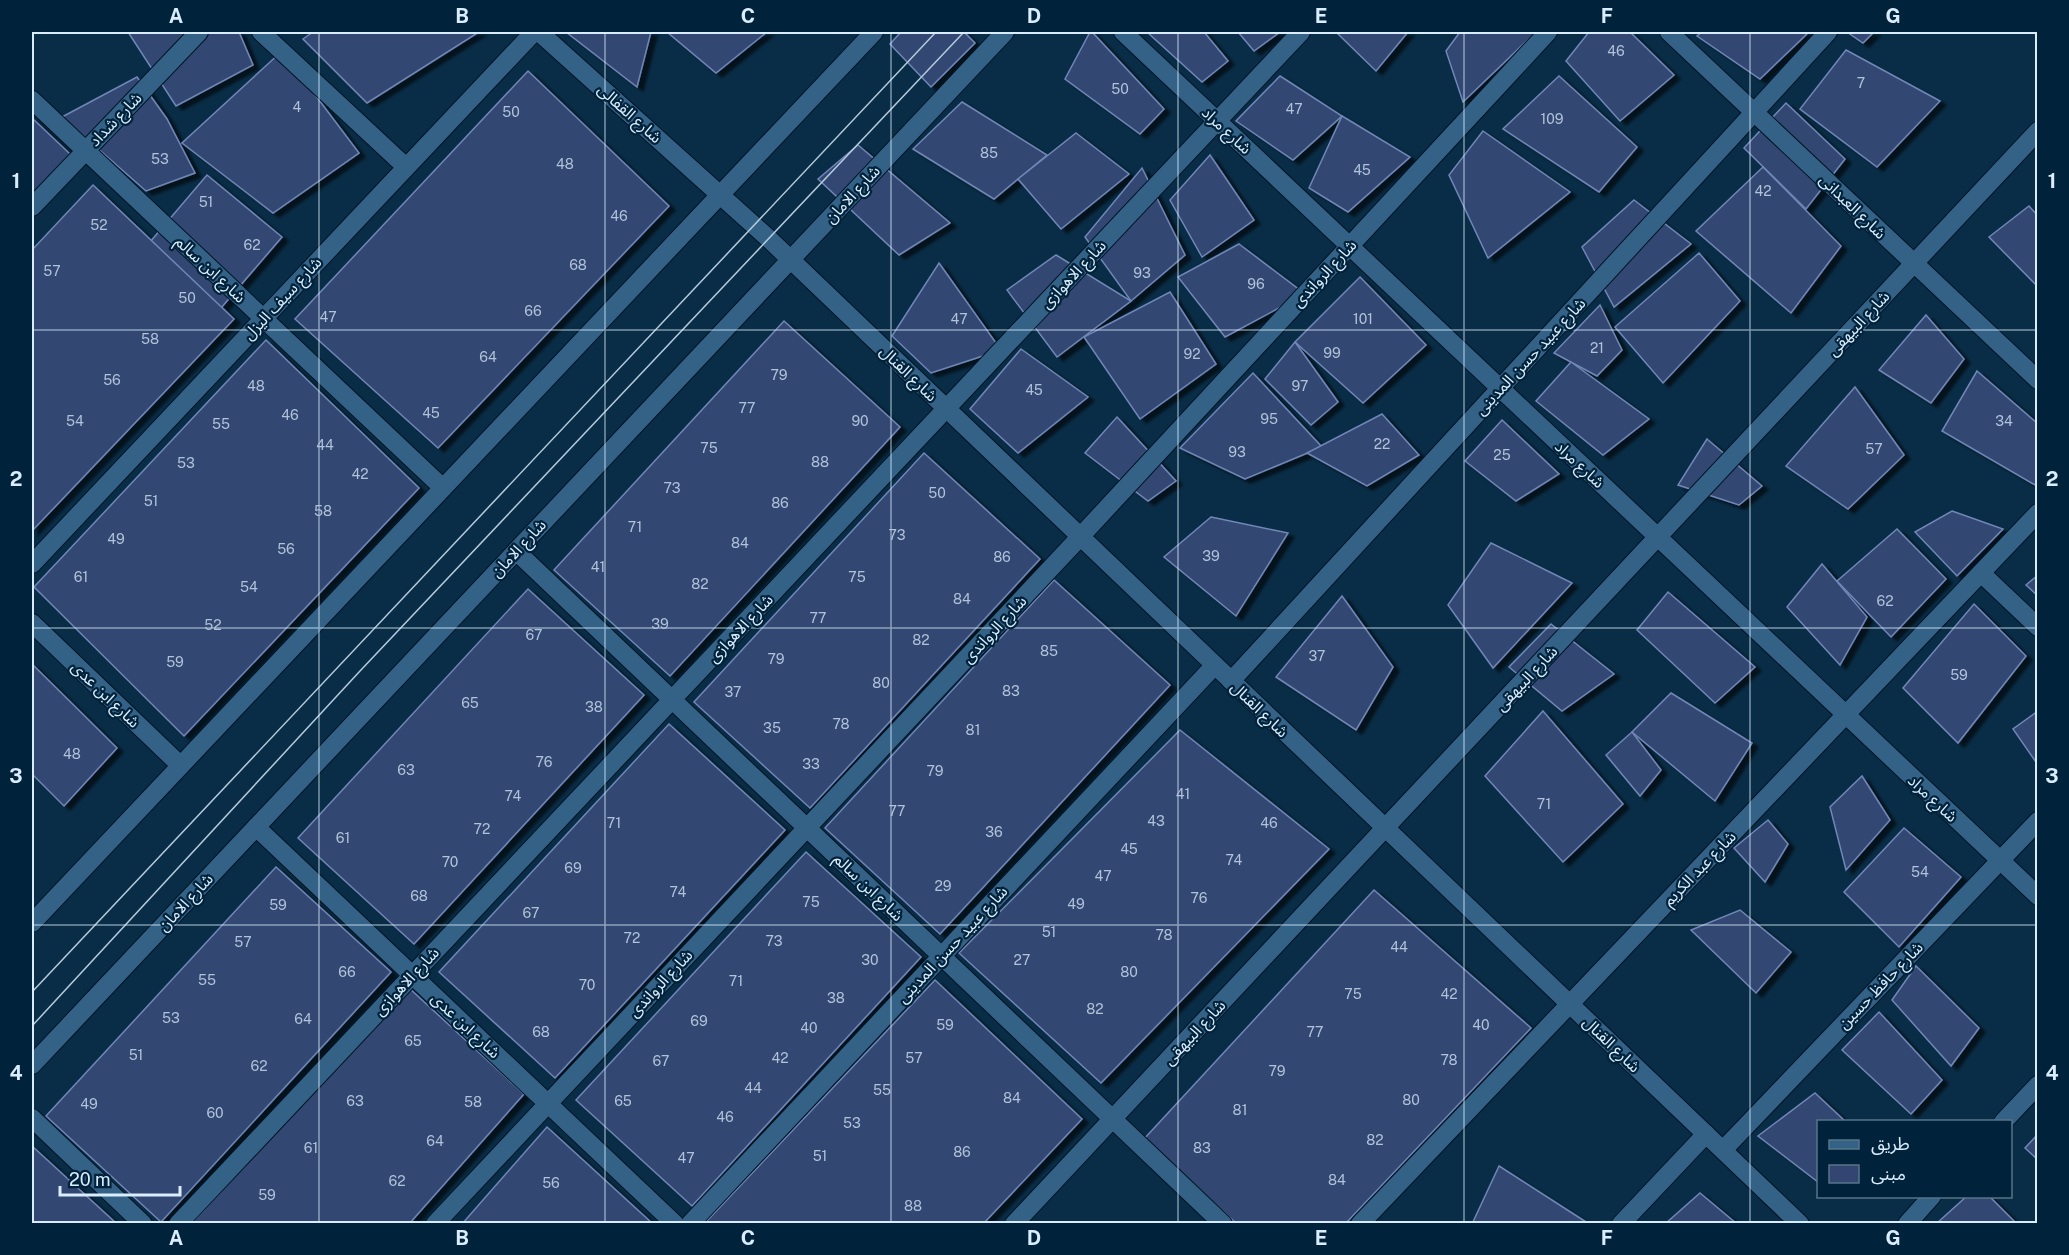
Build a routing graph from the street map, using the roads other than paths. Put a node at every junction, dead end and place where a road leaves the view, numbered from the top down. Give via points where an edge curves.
1 (199, 32) edge
2 (261, 32) edge
3 (534, 32) edge
4 (539, 32) edge
5 (874, 32) edge
6 (1005, 32) edge
7 (1123, 32) edge
8 (1301, 32) edge
9 (1548, 32) edge
10 (1669, 32) edge
11 (1828, 32) edge
12 (32, 100) edge
13 (1754, 112) junction
14 (1217, 121) junction
15 (2037, 131) edge
16 (85, 151) junction
17 (406, 167) junction
18 (720, 194) junction
19 (32, 207) edge
20 (1350, 246) junction
21 (790, 260) junction
22 (1913, 263) junction
23 (263, 318) junction
24 (2037, 380) edge
25 (1500, 389) junction
26 (945, 409) junction
27 (443, 488) junction
28 (2037, 513) edge
29 (1080, 537) junction
30 (1657, 537) junction
31 (516, 550) junction
32 (32, 564) edge
33 (1980, 573) junction
34 (32, 622) edge
35 (2037, 627) edge
36 (1215, 665) junction
37 (1232, 681) junction
38 (672, 699) junction
39 (1845, 714) junction
40 (180, 765) junction
41 (2037, 820) edge
42 (256, 827) junction
43 (807, 828) junction
44 (1386, 828) junction
45 (2000, 860) junction
46 (2037, 896) edge
47 (32, 923) edge
48 (942, 956) junction
49 (412, 975) junction
50 (1570, 1004) junction
51 (32, 1065) edge
52 (2037, 1084) edge
53 (548, 1103) junction
54 (32, 1118) edge
55 (1112, 1118) junction
56 (2005, 1120) edge
57 (1706, 1134) junction
58 (1723, 1150) junction
59 (1931, 1198) edge
60 (143, 1224) edge
61 (178, 1224) edge
62 (435, 1224) edge
63 (675, 1224) edge
64 (690, 1224) edge
65 (1014, 1224) edge
66 (1223, 1224) edge
67 (1360, 1224) edge
68 (1621, 1224) edge
69 (1800, 1224) edge
70 (1906, 1224) edge

1 - 16 street, شارع شداد
2 - 17 street
3 - 17 street, شارع سيف اليزل
4 - 18 street, شارع القفالى
5 - 18 street
6 - 21 street, شارع الامان
7 - 14 street, شارع مراد
8 - 14 street, شارع الاهوازى
9 - 20 street, شارع الرواندى
10 - 13 street, شارع العبدانى
11 - 13 street, شارع عبيد حسن المدينى
12 - 16 street, شارع ابن سالم
13 - 22 street, شارع العبدانى
13 - 25 street, شارع عبيد حسن المدينى
14 - 20 street, شارع مراد
14 - 26 street, شارع الاهوازى
15 - 22 street, شارع البيهقى
16 - 19 street, شارع شداد
16 - 23 street, شارع ابن سالم
17 - 23 street, شارع سيف اليزل
18 - 21 street, شارع القنال
18 - 27 street
20 - 25 street, شارع مراد
20 - 29 street, شارع الرواندى
21 - 26 street, شارع القنال
21 - 31 street, شارع الامان
22 - 24 street, شارع العبدانى
22 - 30 street, شارع البيهقى
23 - 27 street, شارع ابن سالم
23 - 32 street, شارع سيف اليزل
25 - 30 street, شارع مراد
25 - 37 street, شارع عبيد حسن المدينى
26 - 29 street, شارع القنال
26 - 38 street, شارع الاهوازى
27 - 40 street
28 - 33 street, شارع عبد الكريم
29 - 36 street, شارع القنال
29 - 43 street, شارع الرواندى
30 - 39 street, شارع مراد
30 - 44 street, شارع البيهقى
31 - 38 street, شارع ابن سالم
31 - 42 street, شارع الامان
33 - 35 street
33 - 39 street, شارع عبد الكريم
34 - 40 street, شارع ابن عدى
36 - 37 street, شارع القنال
36 - 48 street, شارع عبيد حسن المدينى
37 - 44 street, شارع القنال
38 - 43 street, شارع ابن سالم
38 - 49 street, شارع الاهوازى
39 - 45 street, شارع مراد
39 - 50 street, شارع عبد الكريم
40 - 47 street
41 - 45 street, شارع حافظ حسين
42 - 49 street, شارع ابن عدى
42 - 51 street, شارع الامان
43 - 48 street, شارع ابن سالم
43 - 53 street, شارع الرواندى
44 - 50 street, شارع القنال
44 - 55 street, شارع البيهقى
45 - 46 street, شارع مراد
45 - 58 street, شارع حافظ حسين
48 - 55 street, شارع ابن سالم
48 - 64 street, شارع عبيد حسن المدينى
49 - 53 street, شارع ابن عدى
49 - 61 street, شارع الاهوازى
50 - 57 street, شارع القنال
50 - 67 street, شارع عبد الكريم
52 - 56 street
53 - 62 street, شارع الرواندى
53 - 63 street, شارع ابن عدى
54 - 60 street
55 - 65 street, شارع البيهقى
55 - 66 street, شارع ابن سالم
57 - 58 street, شارع القنال
57 - 68 street
58 - 69 street, شارع القنال
59 - 70 street

